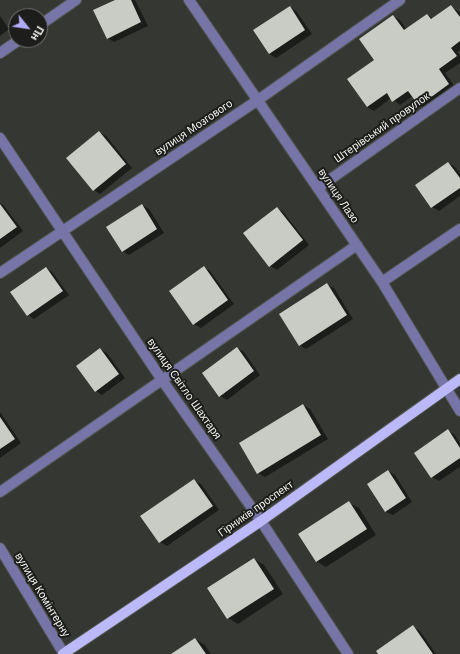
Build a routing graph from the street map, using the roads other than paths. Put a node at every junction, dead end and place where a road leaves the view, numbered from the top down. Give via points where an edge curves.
1 (76, 0) edge
2 (189, 0) edge
3 (400, 0) edge
4 (48, 19) edge
5 (460, 88) edge
6 (258, 100) junction
7 (0, 138) edge
8 (318, 188) junction
9 (460, 228) edge
10 (63, 231) junction
11 (357, 245) junction
12 (0, 273) edge
13 (382, 282) junction
14 (460, 379) edge
15 (162, 380) junction
16 (445, 390) junction
17 (460, 411) edge
18 (0, 492) edge
19 (261, 520) junction
20 (1, 551) edge
21 (64, 654) edge
22 (348, 654) edge

1 - 4 street
2 - 6 street, вулиця Лазо
3 - 6 street, вулиця Мозгового
5 - 8 street, Штерівський провулок
6 - 8 street, вулиця Лазо
6 - 10 street, вулиця Мозгового
7 - 10 street, вулиця Світло Шахтаря
8 - 11 street, вулиця Лазо
9 - 13 street
10 - 12 street, вулиця Мозгового
10 - 15 street, вулиця Світло Шахтаря
11 - 13 street, вулиця Лазо
11 - 15 street
13 - 16 street, вулиця Лазо
14 - 16 main road, Гірників проспект
15 - 18 street
15 - 19 street, вулиця Світло Шахтаря
16 - 17 street, вулиця Лазо
16 - 19 main road, Гірників проспект
19 - 21 main road, Гірників проспект
19 - 22 street, вулиця Світло Шахтаря
20 - 21 street, вулиця Комінтерну

